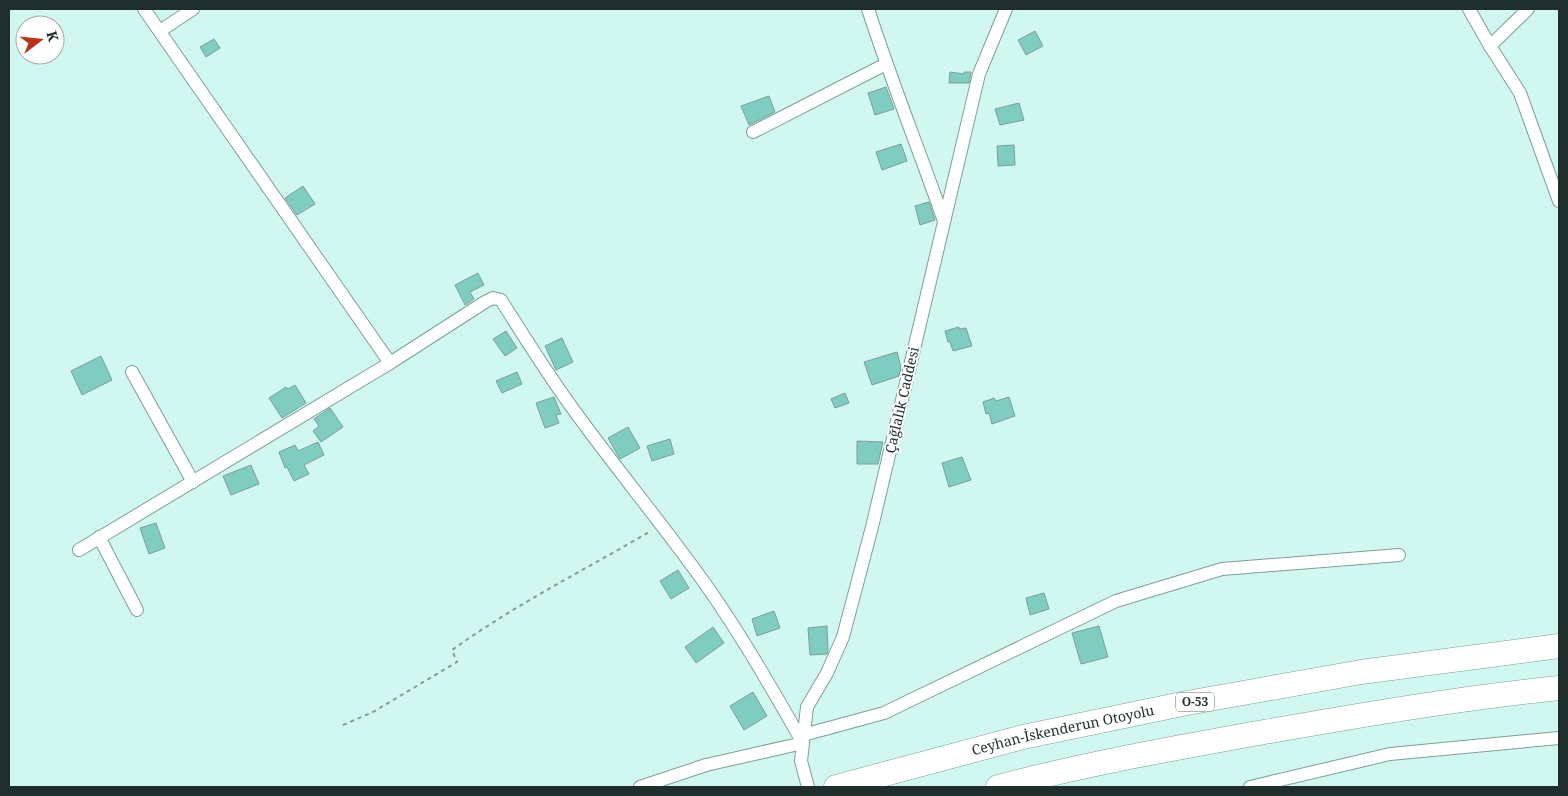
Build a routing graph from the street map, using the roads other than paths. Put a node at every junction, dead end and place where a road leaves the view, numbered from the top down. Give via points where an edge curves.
1 (144, 9) edge
2 (193, 9) edge
3 (868, 9) edge
4 (1006, 9) edge
5 (1469, 9) edge
6 (1528, 9) edge
7 (160, 31) junction
8 (1490, 46) junction
9 (886, 64) junction
10 (753, 132) dead end
11 (1559, 201) edge
12 (944, 222) junction
13 (390, 363) junction
14 (132, 372) dead end
15 (193, 482) junction
16 (99, 537) junction
17 (78, 550) dead end
18 (1399, 555) dead end
19 (137, 610) dead end
20 (1559, 646) edge
21 (1559, 688) edge
22 (1559, 738) edge
23 (803, 739) junction
24 (640, 787) edge
25 (808, 787) edge
26 (836, 787) edge
27 (998, 787) edge
28 (1250, 787) edge

1 - 7 street
2 - 7 street
3 - 9 street
4 - 12 street, Çağlalık Caddesi via 979,74
5 - 8 street
6 - 8 street
7 - 13 street
8 - 11 street via 1520,93
9 - 10 street
9 - 12 street
12 - 23 street, Çağlalık Caddesi via 843,637 807,707
13 - 15 street
13 - 23 street via 484,302 493,298 500,300 575,412 706,585 757,661
14 - 15 street
15 - 16 street
16 - 17 street
16 - 19 street
18 - 23 street via 1222,569 1116,601 884,713
20 - 26 highway, Ceyhan-İskenderun Otoyolu / O-53 via 1361,672 1187,703 1023,737
21 - 27 highway via 1338,719 1185,746
22 - 28 street via 1390,754
23 - 24 street
23 - 25 street, Çağlalık Caddesi via 801,761

